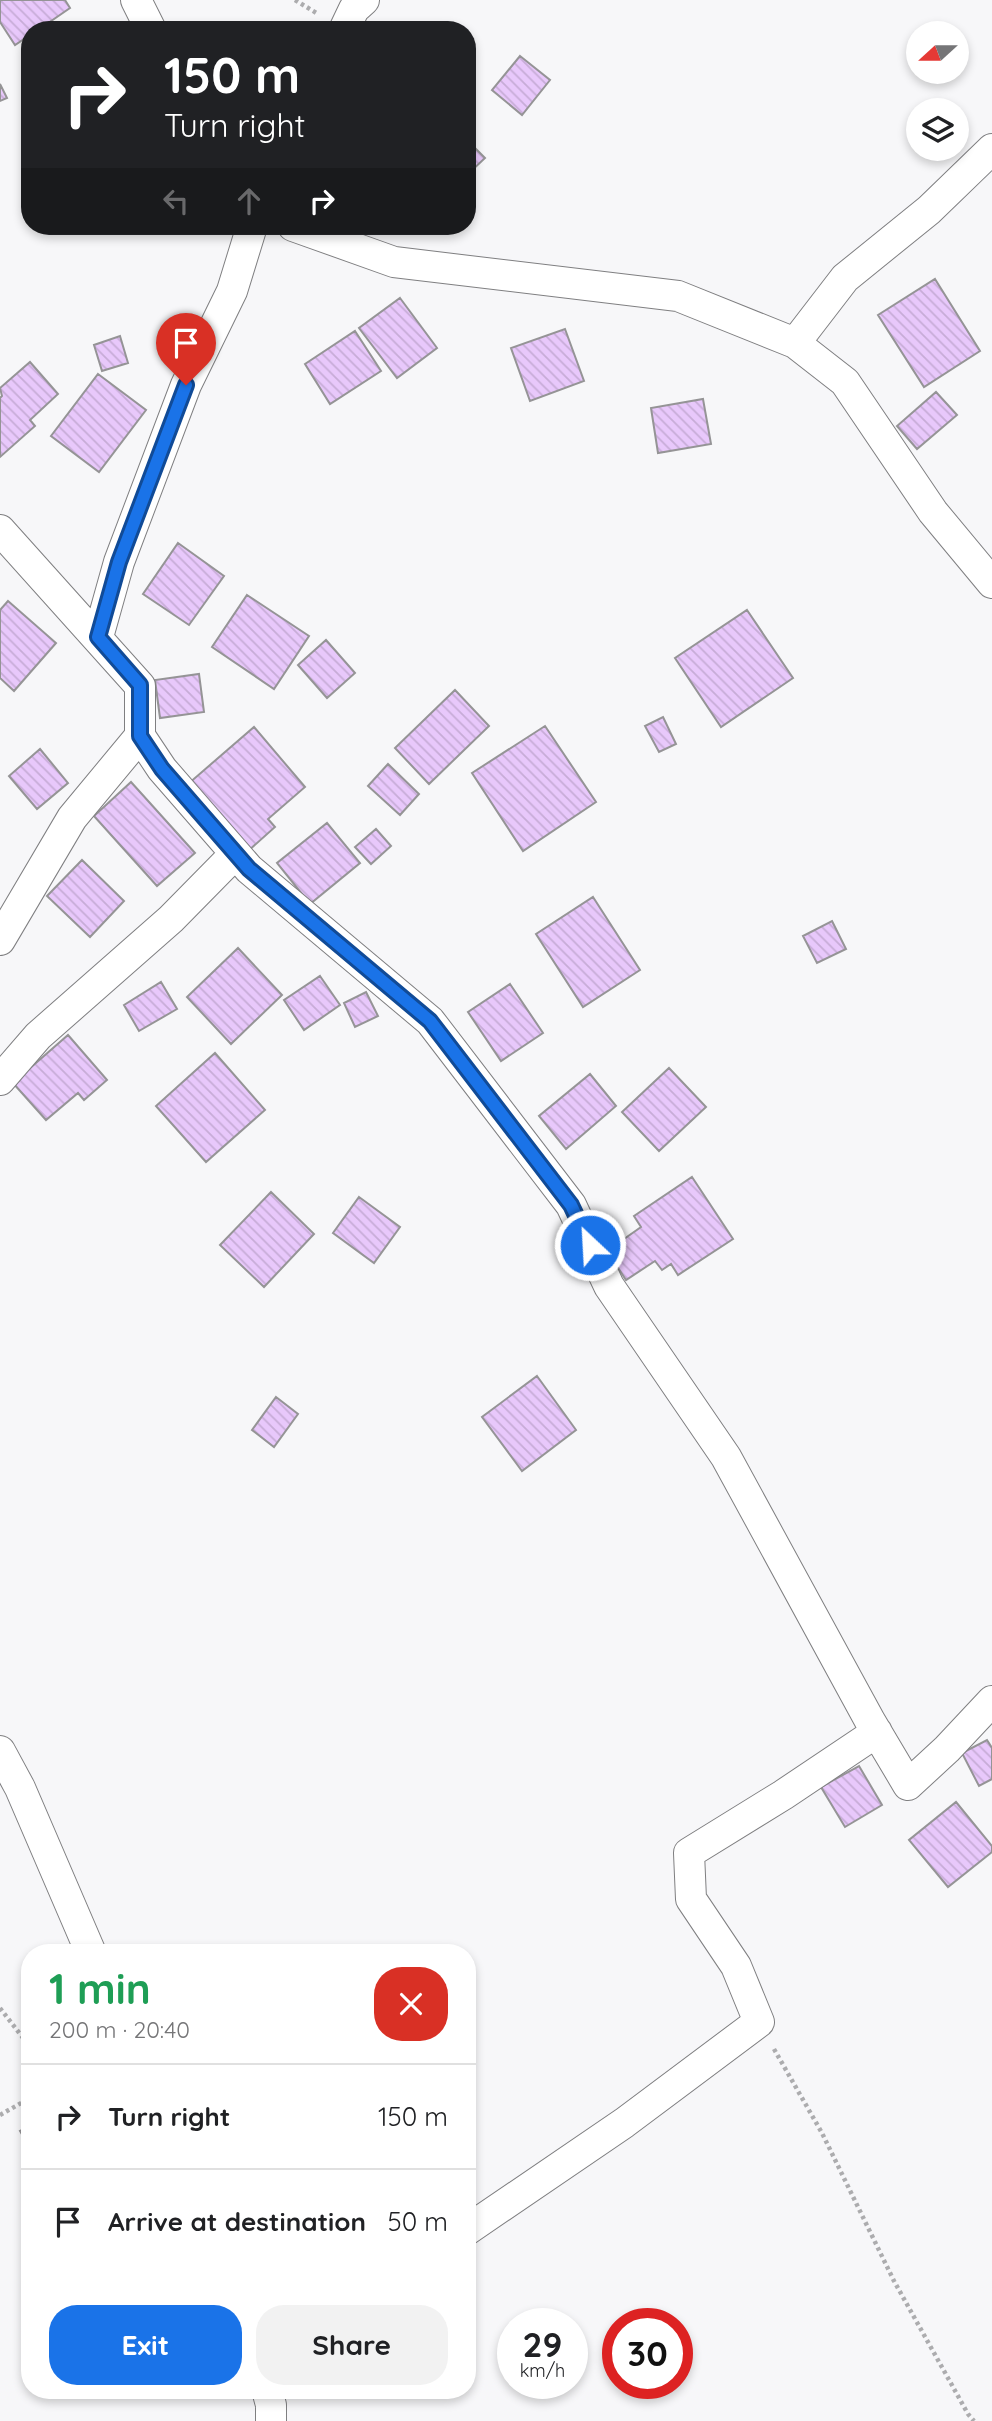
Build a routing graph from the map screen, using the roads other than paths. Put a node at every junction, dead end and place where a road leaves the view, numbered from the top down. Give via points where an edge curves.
1 (136, 0) edge
2 (364, 0) edge
3 (146, 21) edge
4 (348, 21) edge
5 (992, 149) edge
6 (249, 235) edge
7 (318, 235) edge
8 (795, 343) junction
9 (0, 530) edge
10 (992, 583) edge
11 (98, 637) junction
12 (140, 736) junction
13 (235, 854) junction
14 (0, 940) edge
15 (0, 1080) edge
16 (992, 1701) edge
17 (877, 1732) junction
18 (0, 1751) edge
19 (87, 1944) edge
20 (476, 2224) edge
21 (268, 2399) edge
22 (271, 2421) edge

1 - 3 street
2 - 4 street
5 - 8 street via 929,210 845,278
6 - 11 street via 232,291 186,385 119,562
7 - 8 street via 394,262 678,296
8 - 10 street via 845,382 933,512
9 - 11 street
11 - 12 street via 140,685
12 - 13 street via 162,769
12 - 14 street via 72,818
13 - 15 street via 171,919 38,1036
13 - 17 street via 430,1021 571,1205 609,1286 726,1457
16 - 17 street via 908,1785
17 - 20 street via 689,1853 691,1899 736,1966 759,2022 624,2123
18 - 19 street
21 - 22 street

